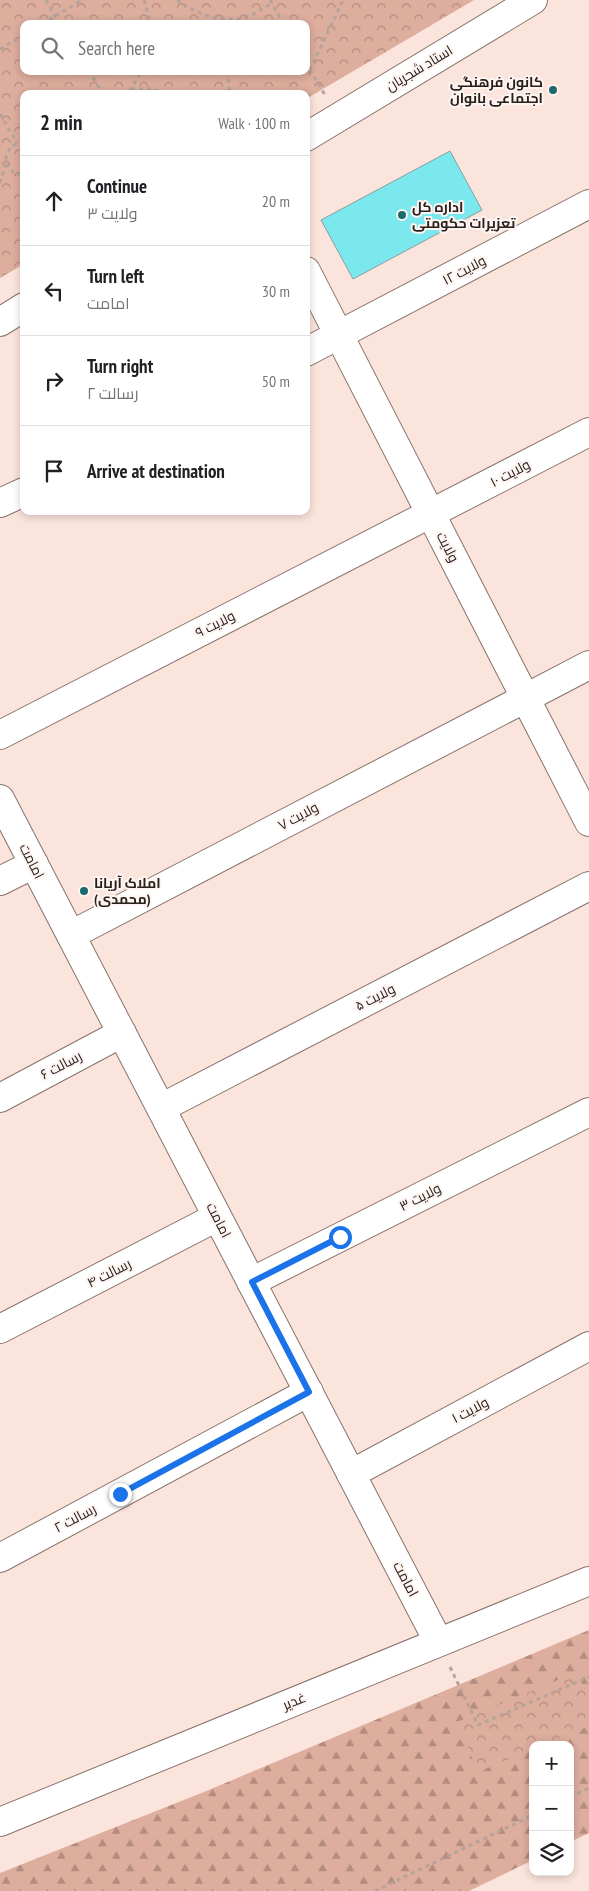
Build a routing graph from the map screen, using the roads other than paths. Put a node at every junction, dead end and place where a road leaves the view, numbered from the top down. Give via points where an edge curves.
1 (533, 0) edge
2 (310, 135) edge
3 (589, 204) edge
4 (310, 280) edge
5 (20, 310) edge
6 (0, 322) edge
7 (339, 336) junction
8 (310, 350) edge
9 (589, 432) edge
10 (20, 494) edge
11 (0, 503) edge
12 (431, 514) junction
13 (589, 665) edge
14 (525, 698) junction
15 (0, 734) edge
16 (0, 799) edge
17 (589, 822) edge
18 (34, 864) junction
19 (0, 881) edge
20 (589, 886) edge
21 (70, 935) junction
22 (122, 1033) junction
23 (0, 1098) edge
24 (161, 1108) junction
25 (589, 1112) edge
26 (218, 1217) junction
27 (252, 1282) junction
28 (0, 1329) edge
29 (589, 1346) edge
30 (309, 1392) junction
31 (351, 1474) junction
32 (0, 1558) edge
33 (589, 1581) edge
34 (444, 1653) junction
35 (0, 1822) edge

1 - 2 street, استاد شجریان
3 - 7 street, ولایت ۱۲
4 - 7 street, ولایت
5 - 6 street
7 - 8 street, ولایت ۱۲
7 - 12 street, ولایت
9 - 12 street, ولایت ۱۰
10 - 11 street
12 - 14 street, ولایت
12 - 15 street, ولایت ۹
13 - 14 street, ولایت ۷
14 - 17 street, ولایت
14 - 21 street, ولایت ۷
16 - 18 street, امامت
18 - 19 street
18 - 21 street, امامت
20 - 24 street, ولایت ۵
21 - 22 street, امامت
22 - 23 street, رسالت ۶
22 - 24 street, امامت
24 - 26 street, امامت
25 - 27 street, ولایت ۳
26 - 27 street, امامت
26 - 28 street, رسالت ۴
27 - 30 street, امامت
29 - 31 street, ولایت ۱
30 - 31 street, امامت
30 - 32 street, رسالت ۲
31 - 34 street, امامت
33 - 34 street, غدیر
34 - 35 street, غدیر

